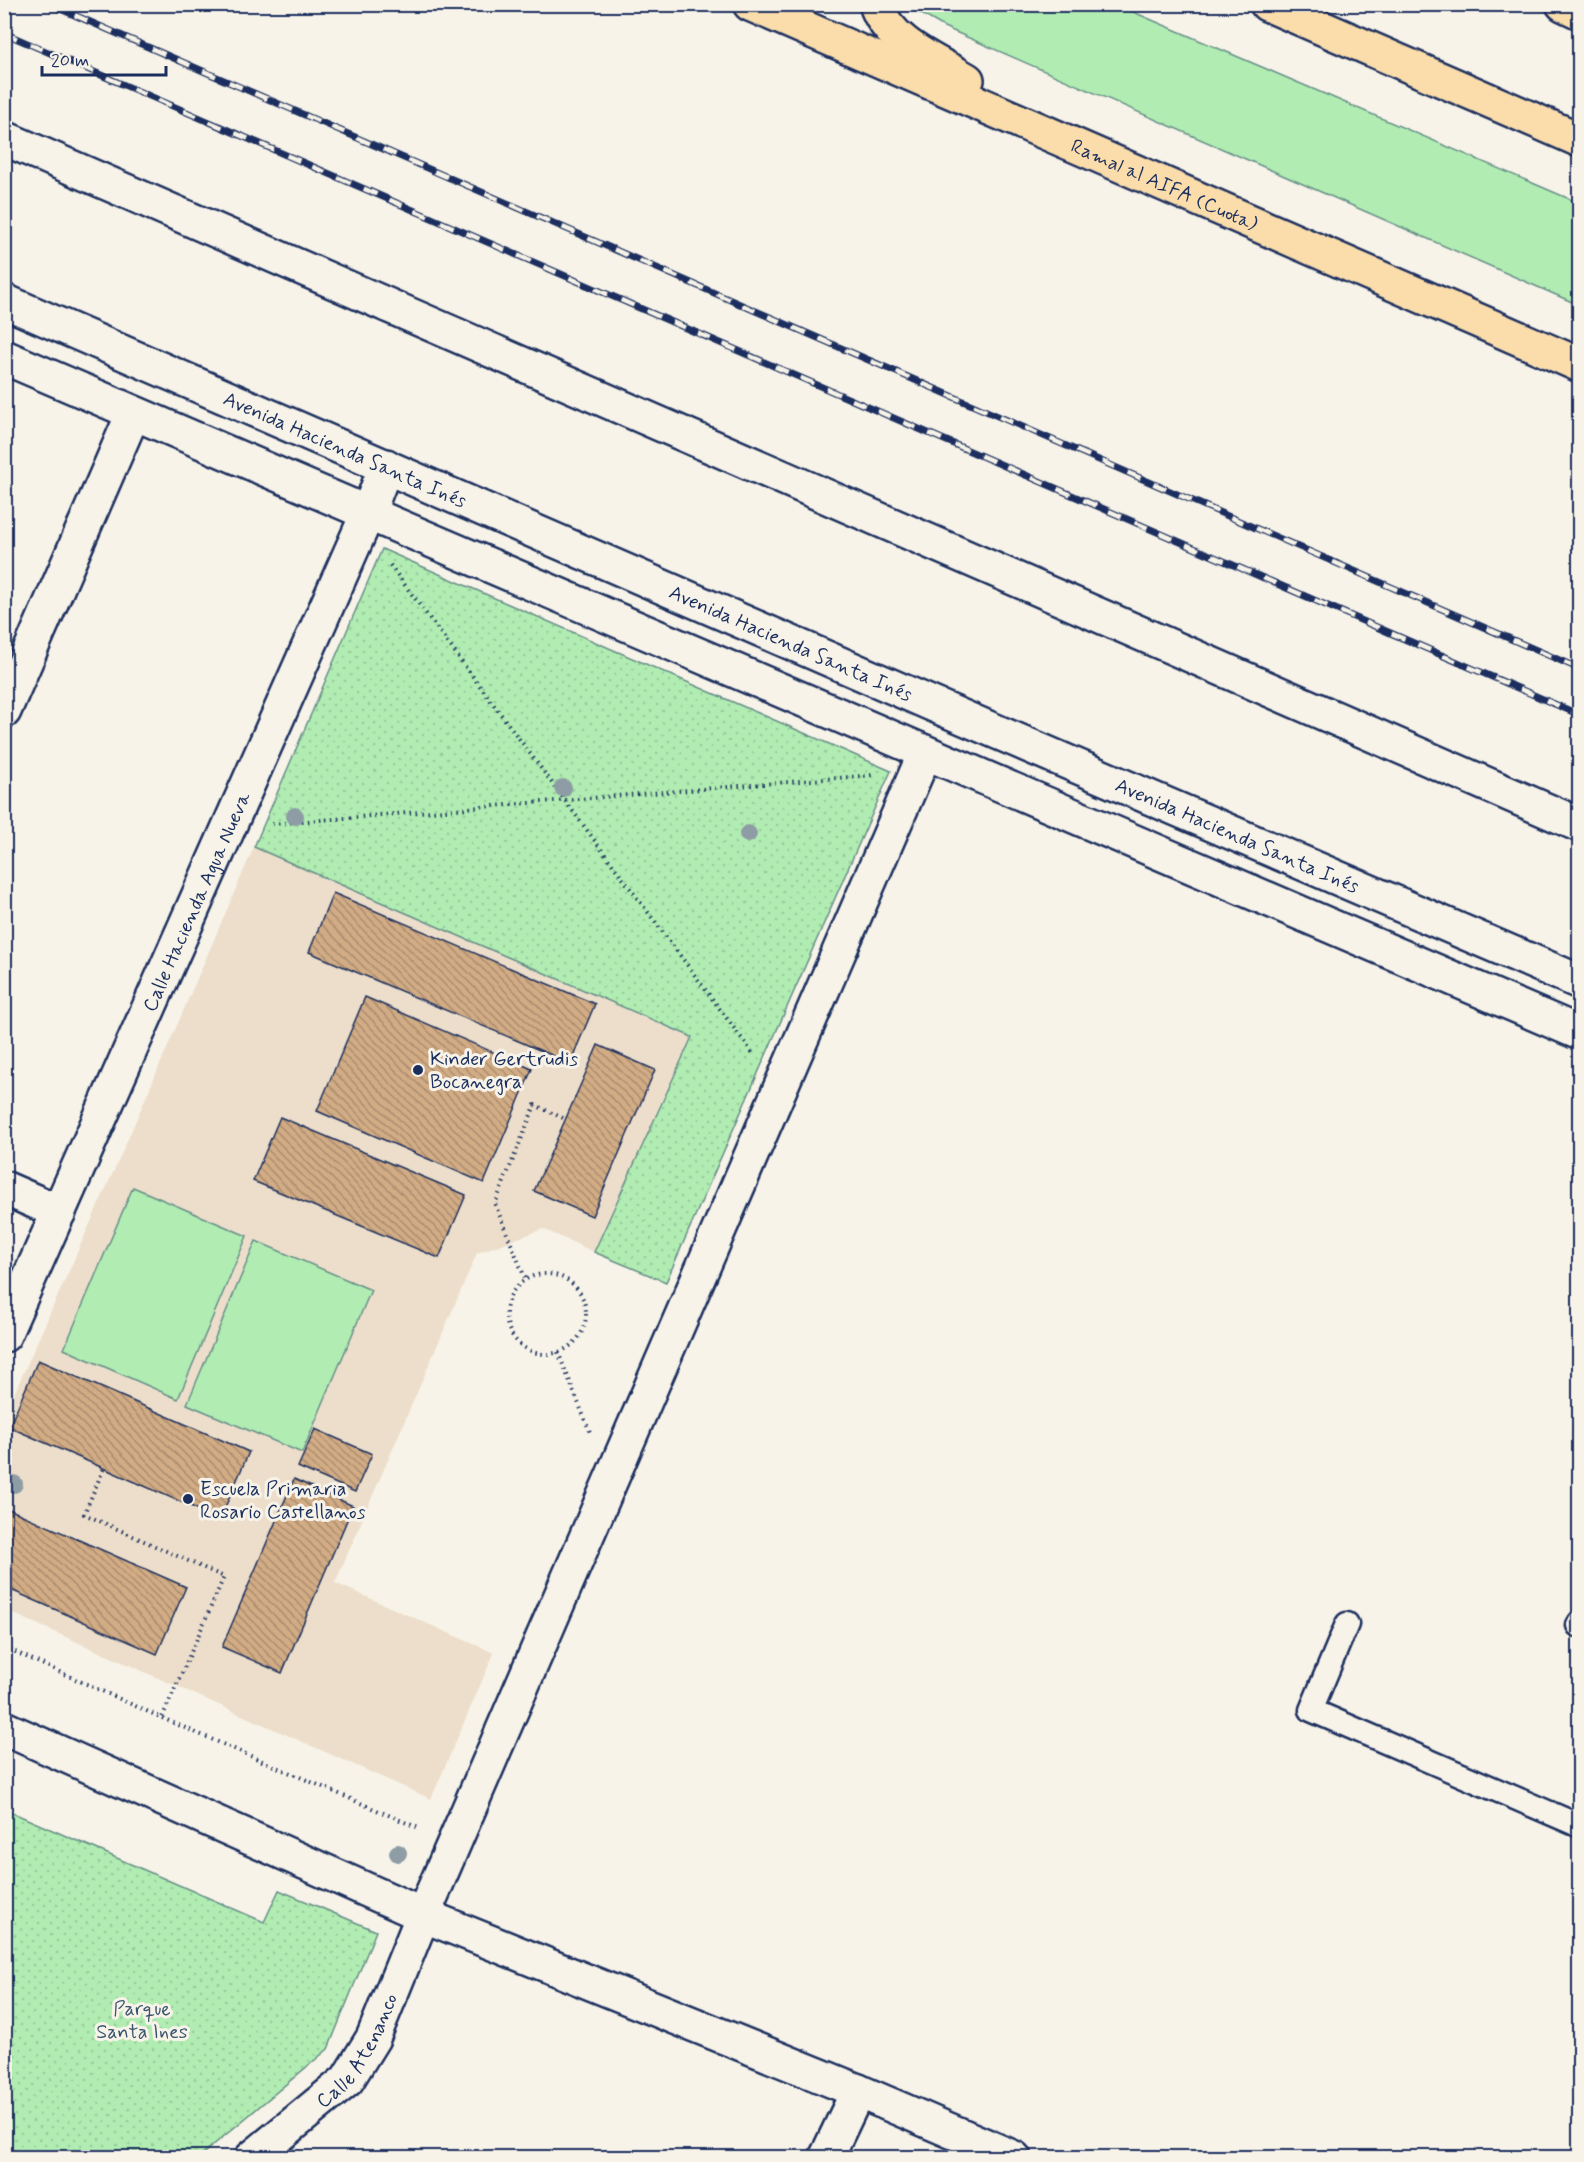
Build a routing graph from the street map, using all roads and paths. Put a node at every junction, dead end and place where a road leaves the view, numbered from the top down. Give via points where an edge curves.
1 (750, 4) edge
2 (876, 4) edge
3 (1267, 4) edge
4 (1563, 4) edge
5 (1580, 12) edge
6 (4, 138) edge
7 (1580, 140) edge
8 (1098, 156) junction
9 (4, 301) edge
10 (4, 357) edge
11 (1580, 365) edge
12 (133, 414) junction
13 (386, 466) junction
14 (368, 513) junction
15 (396, 564) dead end
16 (4, 711) edge
17 (925, 753) junction
18 (870, 770) dead end
19 (565, 801) junction
20 (237, 809) junction
21 (276, 814) dead end
22 (271, 824) junction
23 (1580, 825) edge
24 (1580, 982) edge
25 (1580, 1033) edge
26 (761, 1048) dead end
27 (565, 1119) dead end
28 (4, 1188) edge
29 (59, 1212) junction
30 (525, 1278) junction
31 (4, 1335) edge
32 (558, 1352) junction
33 (597, 1425) dead end
34 (104, 1468) dead end
35 (1347, 1624) dead end
36 (4, 1647) edge
37 (162, 1718) junction
38 (4, 1728) edge
39 (1580, 1826) edge
40 (426, 1831) dead end
41 (423, 1915) junction
42 (858, 2091) junction
43 (252, 2157) edge
44 (826, 2157) edge
45 (1014, 2157) edge

1 - 8 highway, Ramal al AIFA (Cuota)
2 - 8 highway via 895,35 917,51
3 - 7 highway
4 - 5 highway
6 - 23 street
8 - 11 highway, Ramal al AIFA (Cuota)
9 - 13 street, Avenida Hacienda Santa Inés
10 - 12 street
12 - 14 street
12 - 16 street
13 - 14 street, Calle Hacienda Agua Nueva
13 - 24 street, Avenida Hacienda Santa Inés
14 - 17 street
14 - 20 street, Calle Hacienda Agua Nueva
15 - 19 path via 386,559
17 - 25 street
17 - 41 street, Calle Atenanco
18 - 19 path via 880,774
19 - 22 path
19 - 26 path via 757,1059
20 - 22 path
20 - 29 street, Calle Hacienda Agua Nueva
21 - 22 path
27 - 30 path via 535,1105 495,1204
28 - 29 street
29 - 31 street, Calle Hacienda Agua Nueva
30 - 32 path via 508,1298 509,1330 521,1346 533,1352
30 - 32 path via 538,1274 564,1278 583,1297 586,1311 580,1336
32 - 33 path via 592,1436
34 - 37 path via 84,1514 224,1577
35 - 39 lane via 1311,1710
36 - 37 path
37 - 40 path
38 - 41 street
41 - 42 street
41 - 43 street, Calle Atenanco via 372,2038 346,2080
42 - 44 street
42 - 45 street

